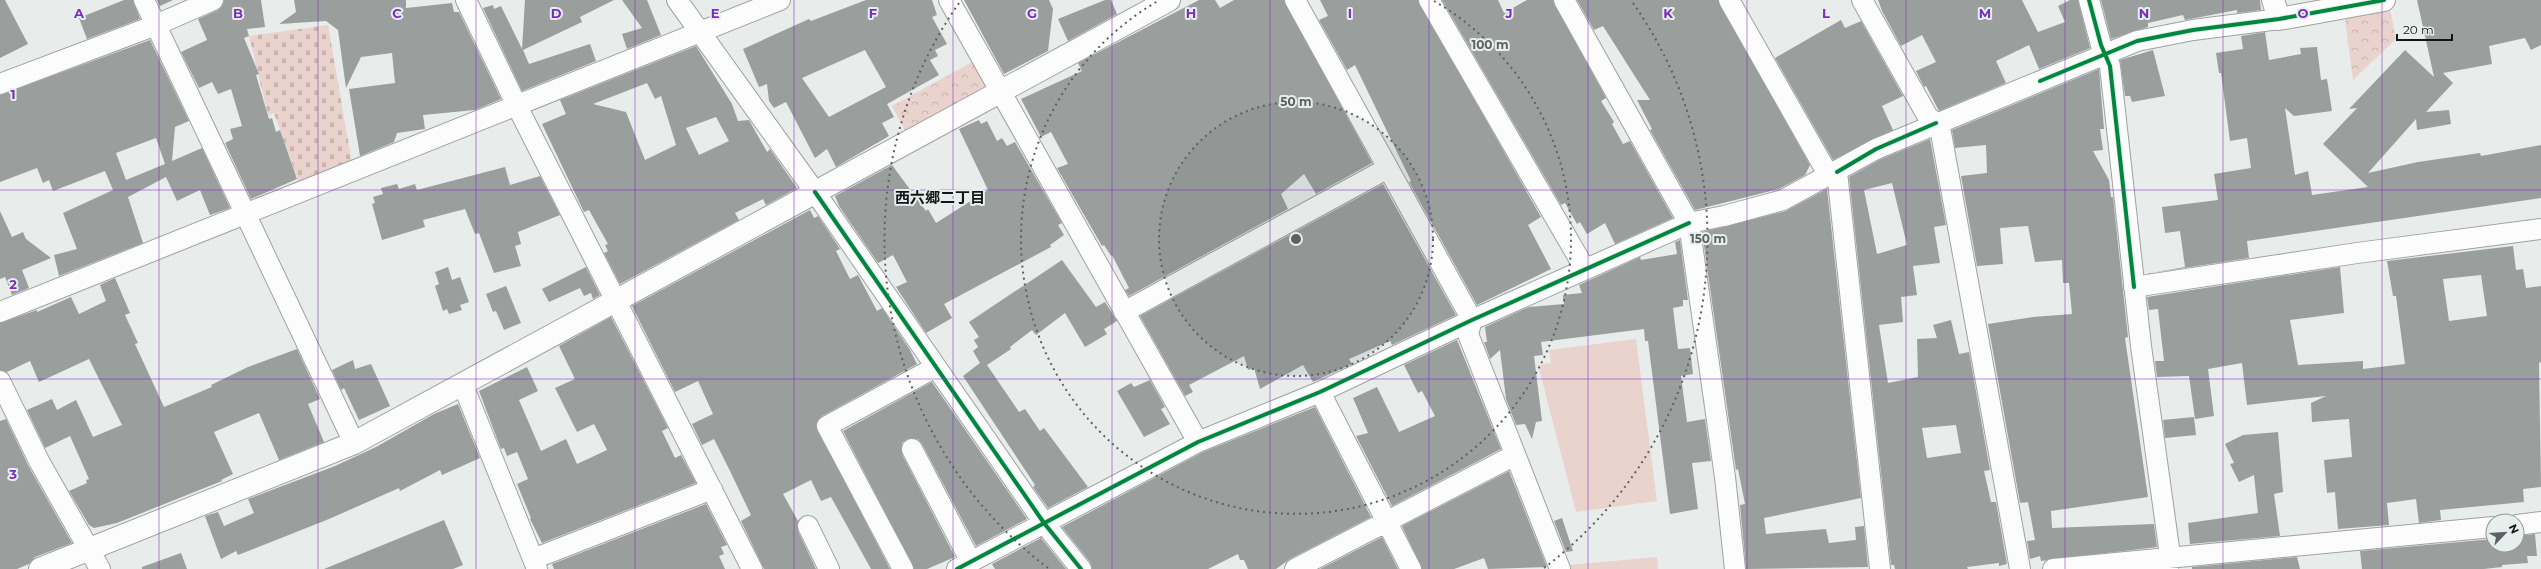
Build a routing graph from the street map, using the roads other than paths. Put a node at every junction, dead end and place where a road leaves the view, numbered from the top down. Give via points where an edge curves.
1 (144, 0) edge
2 (212, 0) edge
3 (466, 0) edge
4 (677, 0) edge
5 (780, 0) edge
6 (949, 0) edge
7 (1169, 0) edge
8 (1295, 0) edge
9 (1429, 0) edge
10 (1564, 0) edge
11 (1729, 0) edge
12 (1862, 0) edge
13 (2089, 0) edge
14 (2384, 0) edge
15 (2276, 10) edge
16 (156, 25) junction
17 (699, 32) junction
18 (2106, 53) junction
19 (0, 84) edge
20 (1000, 92) junction
21 (517, 106) junction
22 (1936, 123) junction
23 (1388, 168) junction
24 (1833, 174) junction
25 (815, 192) junction
26 (247, 213) junction
27 (1689, 223) junction
28 (2541, 229) edge
29 (1585, 269) junction
30 (2134, 287) junction
31 (616, 301) junction
32 (0, 312) edge
33 (1124, 312) junction
34 (1472, 320) junction
35 (936, 367) junction
36 (0, 381) edge
37 (463, 385) junction
38 (1320, 392) junction
39 (1198, 442) junction
40 (354, 443) junction
41 (912, 449) dead end
42 (1515, 455) junction
43 (712, 489) junction
44 (1387, 520) junction
45 (2541, 522) edge
46 (1044, 523) junction
47 (2525, 523) edge
48 (808, 526) dead end
49 (2485, 528) edge
50 (89, 549) junction
51 (535, 564) edge
52 (2168, 564) edge
53 (964, 566) edge
54 (40, 569) edge
55 (100, 569) edge
56 (752, 569) edge
57 (829, 569) edge
58 (903, 569) edge
59 (1081, 569) edge
60 (1294, 569) edge
61 (1411, 569) edge
62 (1560, 569) edge
63 (1735, 569) edge
64 (1880, 569) edge
65 (2020, 569) edge
66 (2053, 569) edge

1 - 16 street
2 - 16 street
3 - 21 street
4 - 17 street
5 - 17 street
6 - 20 street
7 - 20 street
8 - 23 street
9 - 29 street
10 - 27 street
11 - 24 street
12 - 22 street via 1928,117
13 - 18 street via 2101,44
14 - 15 street
15 - 18 street via 2137,41
16 - 19 street
16 - 26 street
17 - 21 street
17 - 25 street
18 - 22 street
18 - 30 street via 2113,87
20 - 25 street
20 - 33 street
21 - 26 street
21 - 31 street
22 - 24 street via 1876,149
22 - 65 street via 1942,133
23 - 33 street
23 - 34 street
24 - 27 street via 1783,200
24 - 64 street
25 - 31 street
25 - 35 street
26 - 32 street
26 - 40 street
27 - 29 street
27 - 63 street via 1725,477
28 - 30 street
29 - 34 street
30 - 52 street via 2169,548
31 - 37 street
31 - 43 street
33 - 39 street
34 - 38 street
34 - 42 street via 1468,334
35 - 46 street
35 - 58 street via 827,426
36 - 50 street via 62,503
37 - 40 street
37 - 51 street
38 - 39 street
38 - 44 street
39 - 46 street
40 - 50 street
41 - 53 street
42 - 44 street
42 - 62 street
43 - 51 street
43 - 56 street
44 - 60 street
44 - 61 street
45 - 47 street
46 - 53 street
46 - 59 street
48 - 57 street
49 - 52 street
50 - 54 street
50 - 55 street
52 - 66 street

